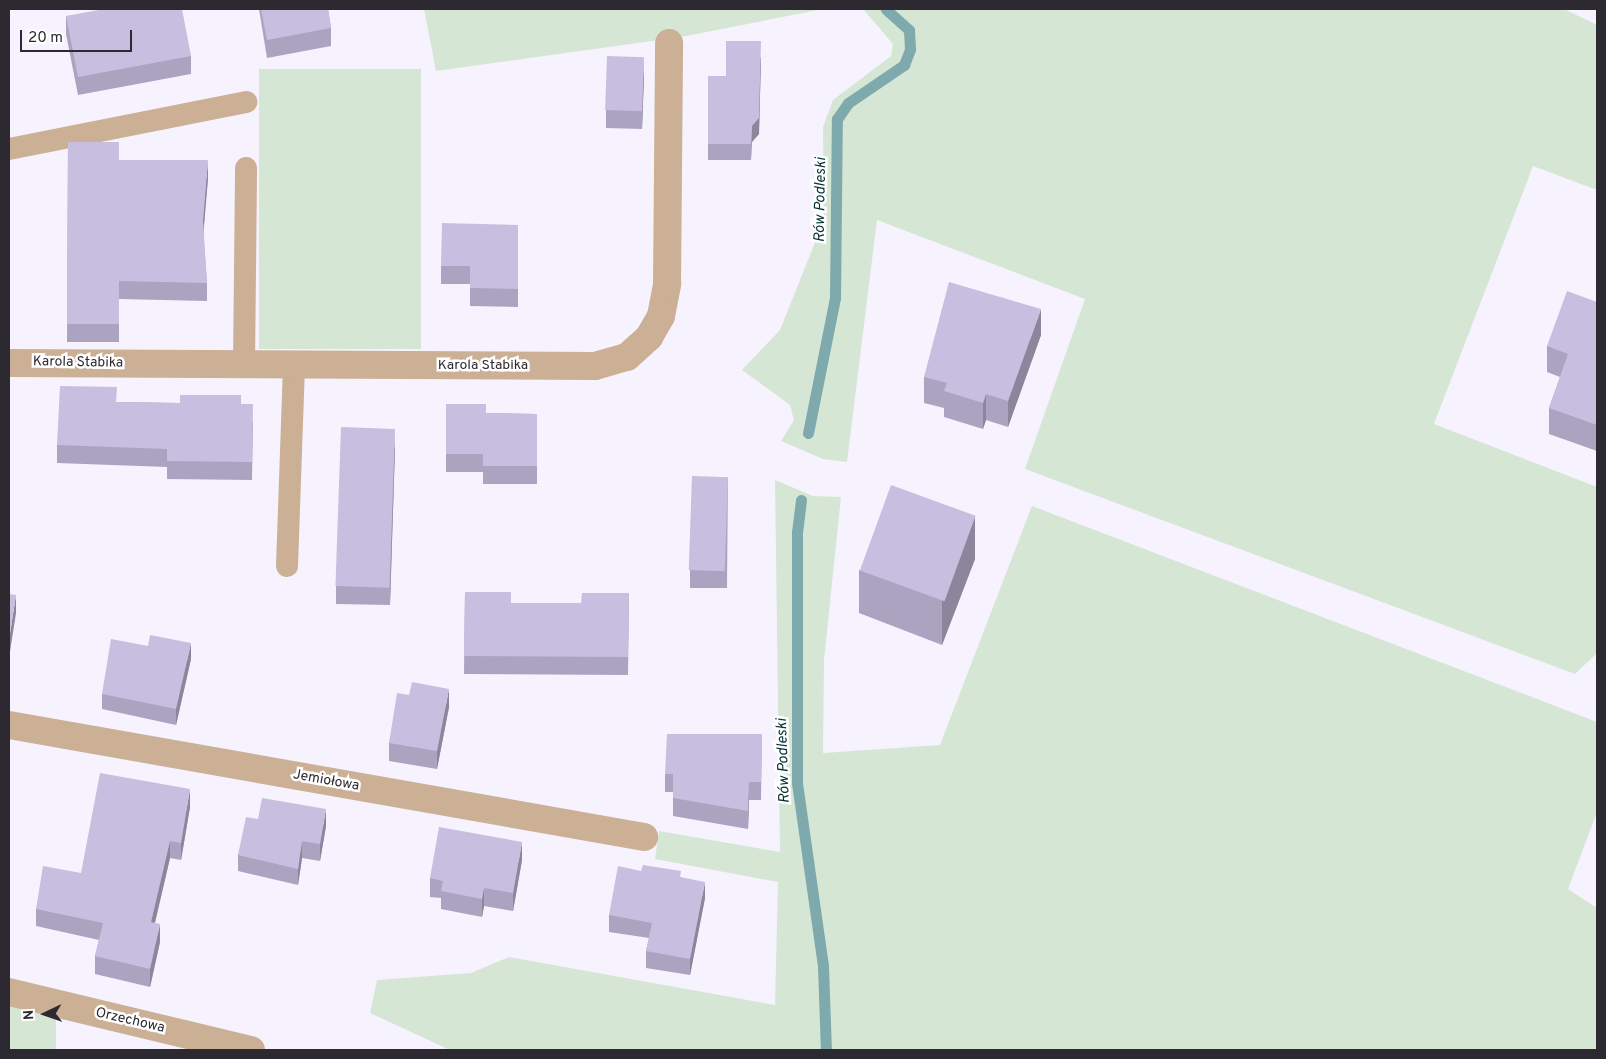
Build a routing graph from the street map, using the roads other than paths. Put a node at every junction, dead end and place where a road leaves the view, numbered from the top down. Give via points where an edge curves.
1 (669, 43) dead end
2 (246, 102) dead end
3 (9, 150) edge
4 (246, 168) dead end
5 (9, 362) edge
6 (244, 365) junction
7 (294, 366) junction
8 (287, 566) dead end
9 (9, 725) edge
10 (644, 837) dead end
11 (9, 992) edge
12 (251, 1050) edge

1 - 7 street, Karola Stabika via 667,284 657,323 627,358 595,366
2 - 3 lane
4 - 6 lane
5 - 6 street, Karola Stabika
6 - 7 street, Karola Stabika
7 - 8 lane
9 - 10 street, Jemiołowa
11 - 12 street, Orzechowa

